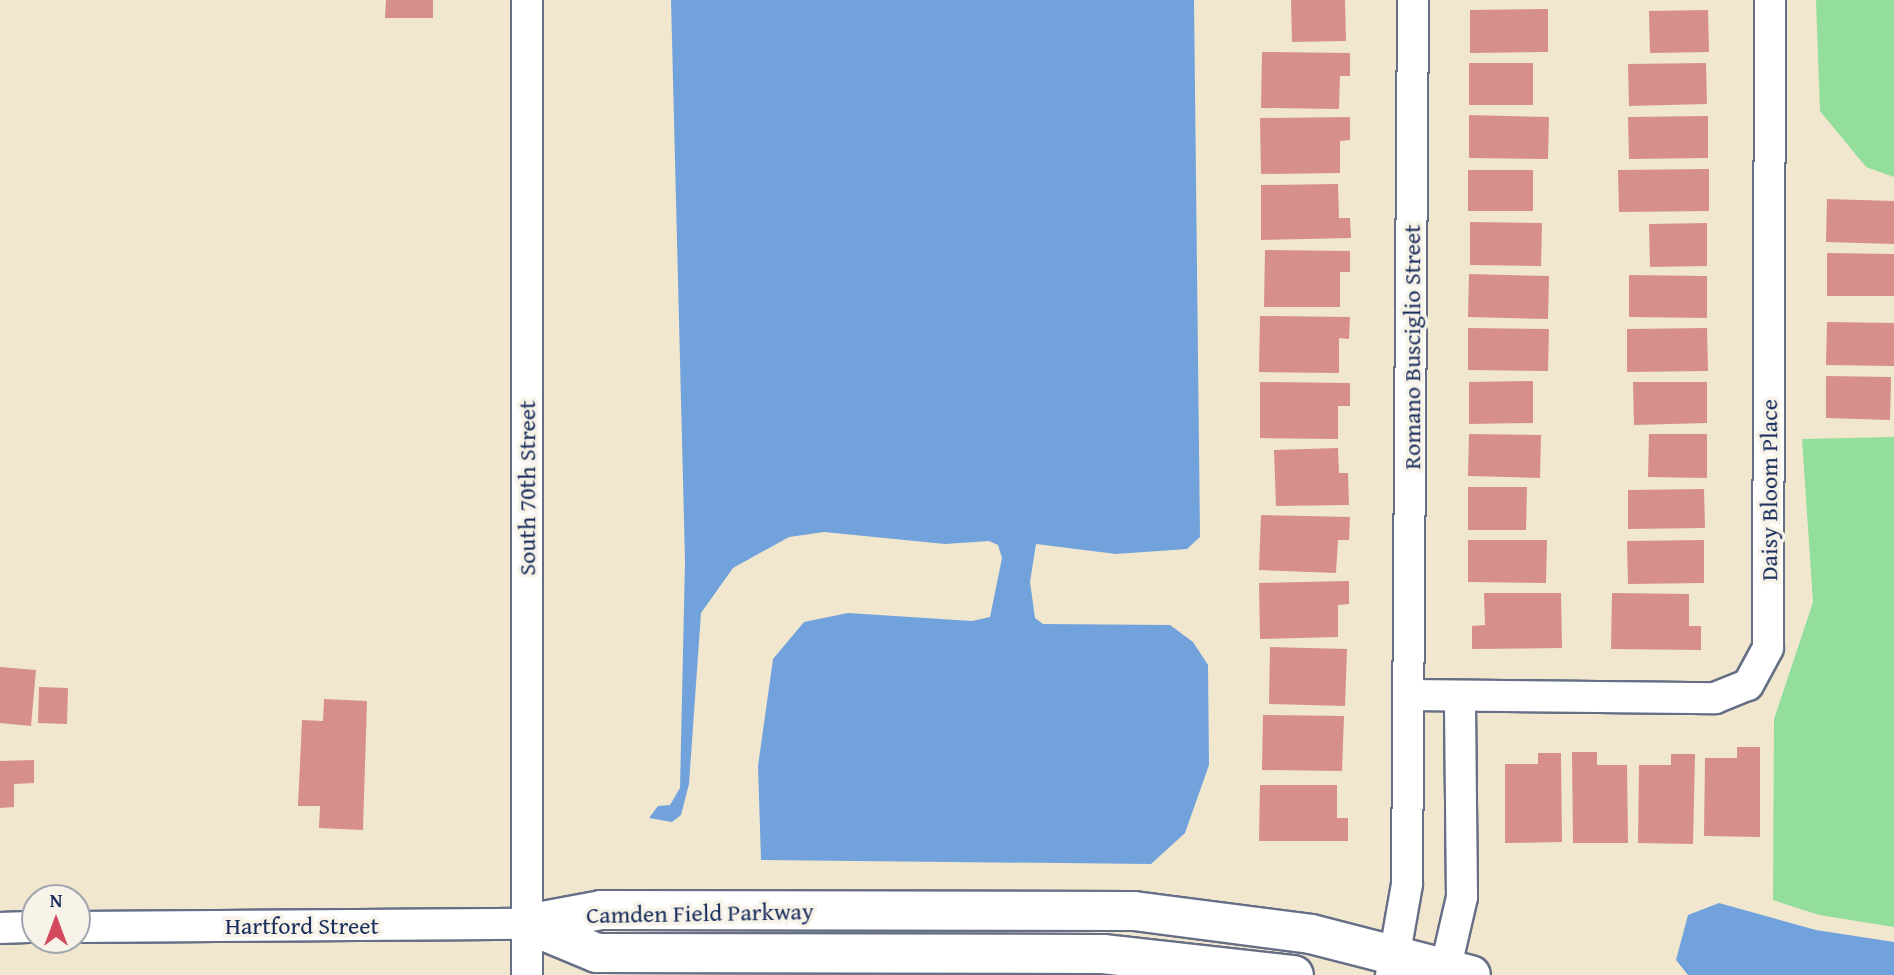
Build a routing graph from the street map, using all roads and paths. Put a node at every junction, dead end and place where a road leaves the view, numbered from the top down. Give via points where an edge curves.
1 (527, 0) edge
2 (1413, 0) edge
3 (1770, 0) edge
4 (1411, 695) junction
5 (1460, 696) junction
6 (527, 925) junction
7 (91, 927) edge
8 (0, 928) edge
9 (21, 928) edge
10 (1394, 964) edge
11 (1454, 972) edge
12 (527, 975) edge
13 (1294, 975) edge

1 - 6 street, South 70th Street
2 - 4 street, Romano Busciglio Street
3 - 5 street, Daisy Bloom Place via 1768,648 1748,685 1715,698
4 - 5 street
4 - 10 street, Romano Busciglio Street via 1407,884
5 - 11 street via 1462,897
6 - 7 street, Hartford Street
6 - 10 street, Camden Field Parkway via 601,910 1134,911 1250,923
6 - 12 street, South 70th Street
6 - 13 street, Camden Field Parkway via 597,953 1103,954
8 - 9 street
10 - 11 street, Camden Field Parkway

